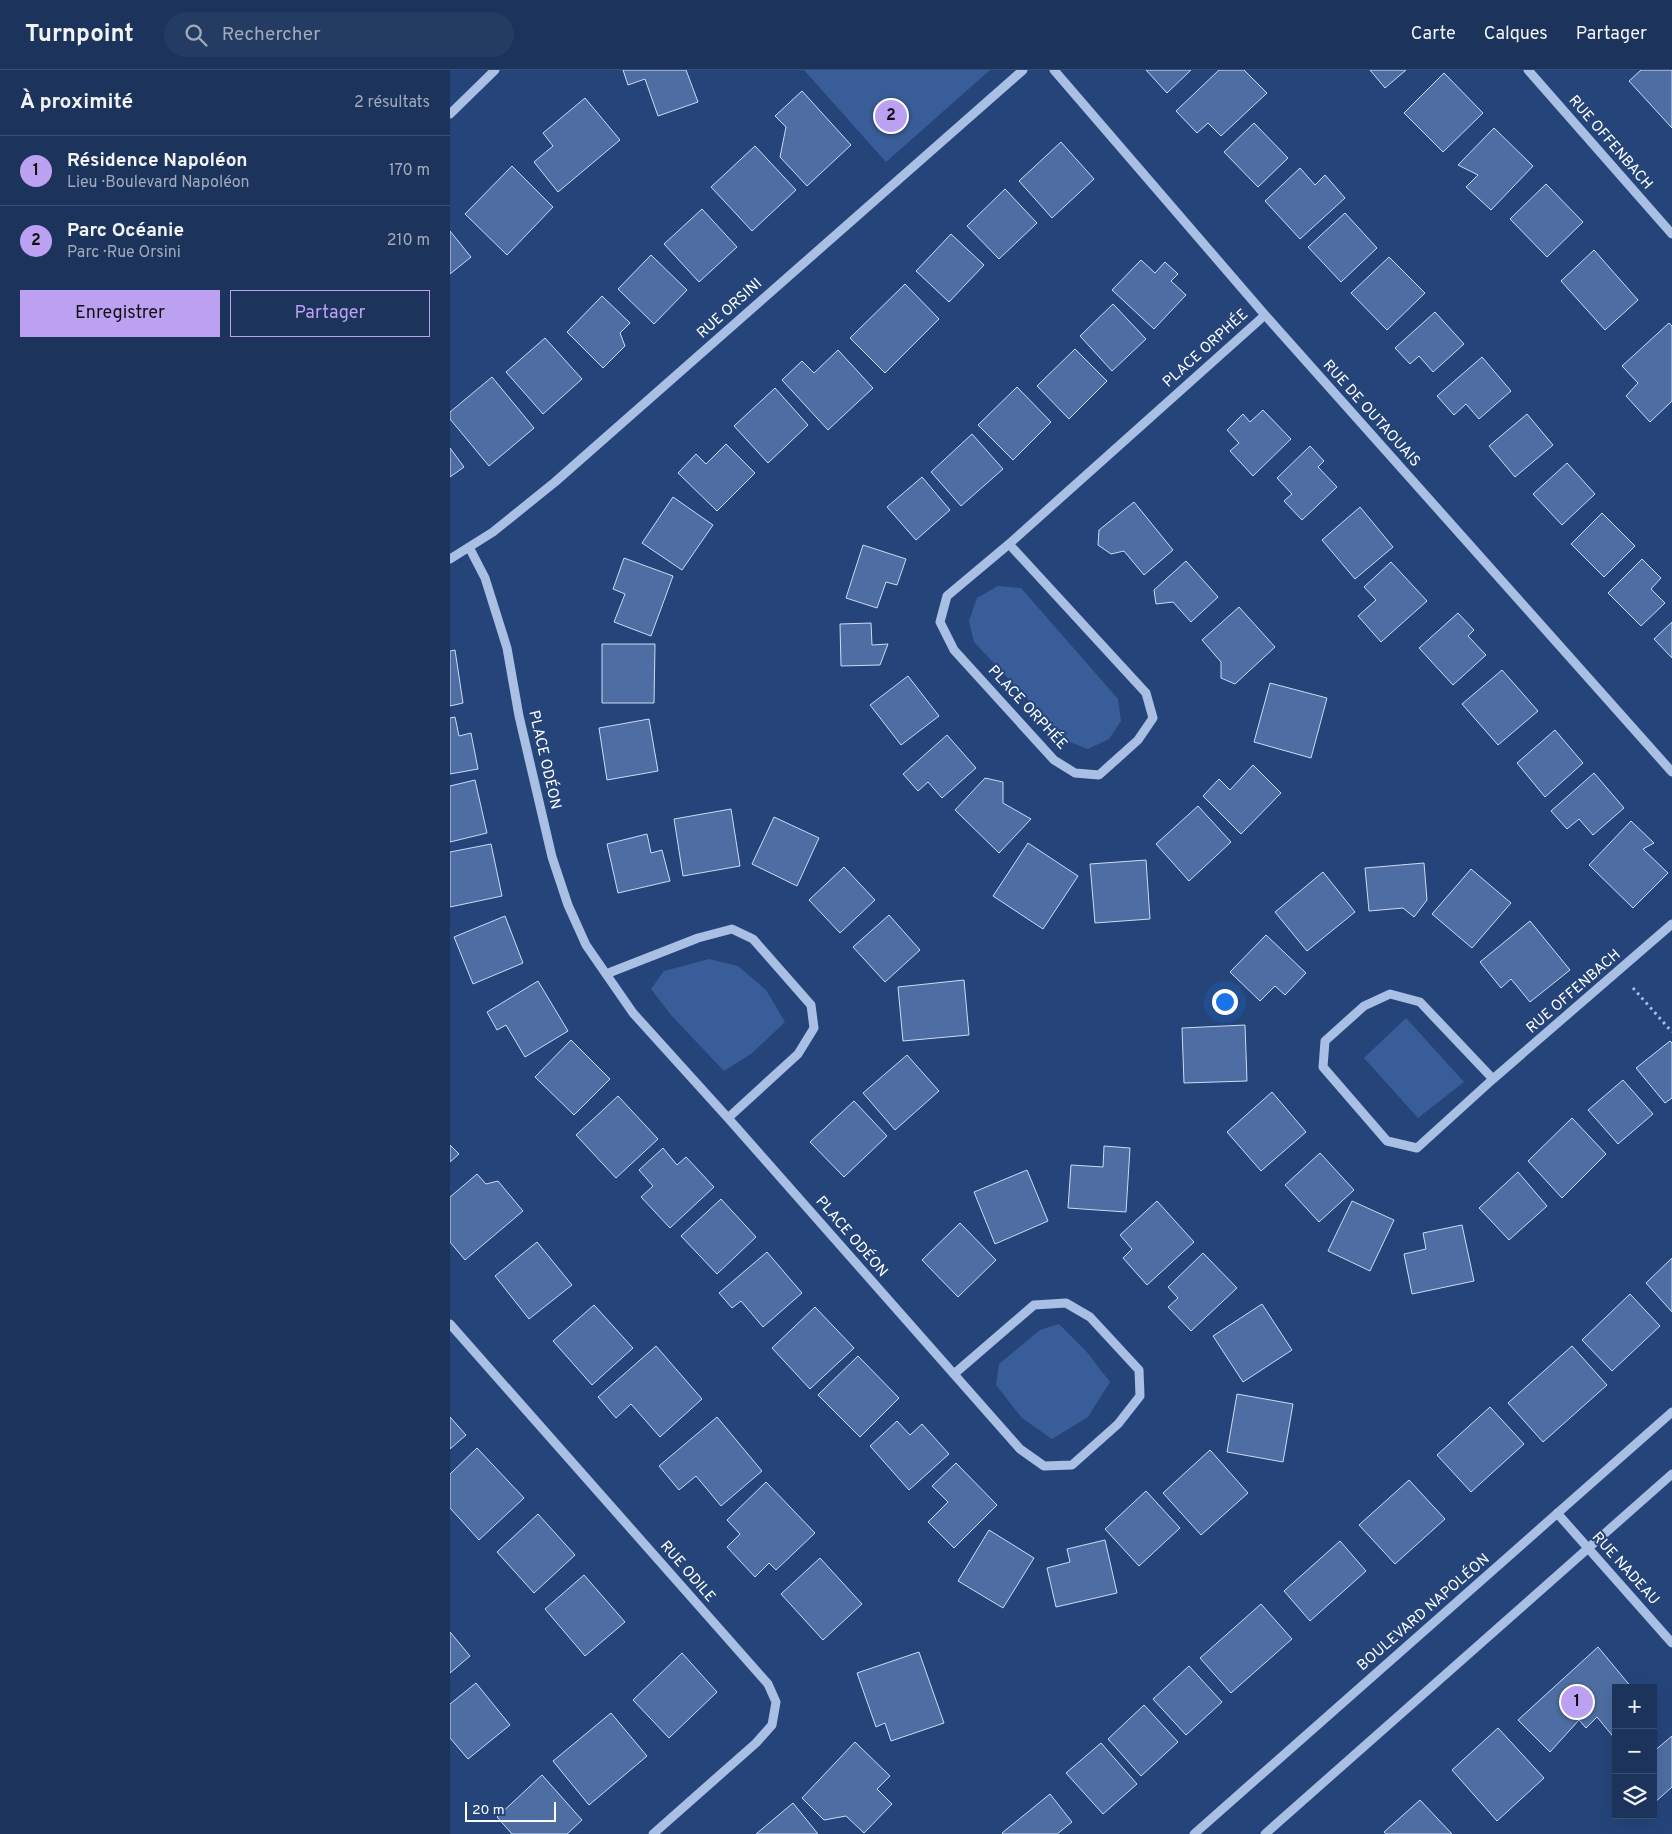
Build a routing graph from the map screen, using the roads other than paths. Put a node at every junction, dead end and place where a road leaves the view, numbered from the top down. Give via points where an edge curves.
1 (495, 70) edge
2 (1023, 70) edge
3 (1054, 70) edge
4 (1528, 70) edge
5 (450, 114) edge
6 (1672, 234) edge
7 (1264, 315) junction
8 (1009, 544) junction
9 (469, 547) junction
10 (450, 559) edge
11 (1672, 772) edge
12 (1672, 924) edge
13 (606, 974) junction
14 (1493, 1079) junction
15 (728, 1118) junction
16 (450, 1324) edge
17 (954, 1374) junction
18 (1672, 1412) edge
19 (1672, 1474) edge
20 (1557, 1514) junction
21 (1588, 1548) junction
22 (1672, 1643) edge
23 (652, 1834) edge
24 (1194, 1834) edge
25 (1264, 1834) edge

1 - 5 street
2 - 9 street, RUE ORSINI via 555,482
3 - 7 street, RUE DE OUTAOUAIS
4 - 6 street, RUE OFFENBACH
7 - 8 street, PLACE ORPHÉE
7 - 11 street, RUE DE OUTAOUAIS
8 - 8 street, PLACE ORPHÉE via 947,596 940,622 954,650 1054,760 1075,773 1099,775 1138,740 1153,718 1146,693
9 - 10 street, RUE ORSINI
9 - 13 street, PLACE ODÉON via 486,578 507,648 519,716 552,858 586,945
12 - 14 street, RUE OFFENBACH
13 - 15 street, PLACE ODÉON via 633,1013
13 - 15 street via 698,938 732,929 753,939 811,1004 814,1028 798,1054
14 - 14 street, RUE OFFENBACH via 1417,1148 1387,1141 1323,1067 1326,1041 1364,1006 1390,994 1420,1002
15 - 17 street, PLACE ODÉON
16 - 23 street, RUE ODILE via 768,1684 776,1702 772,1725 756,1744
17 - 17 street, PLACE ODÉON via 1020,1450 1044,1466 1072,1465 1118,1424 1140,1396 1139,1370 1090,1317 1066,1303 1034,1305
18 - 20 street, BOULEVARD NAPOLÉON
19 - 21 street
20 - 21 street, RUE NADEAU
20 - 24 street, BOULEVARD NAPOLÉON
21 - 22 street, RUE NADEAU
21 - 25 street

